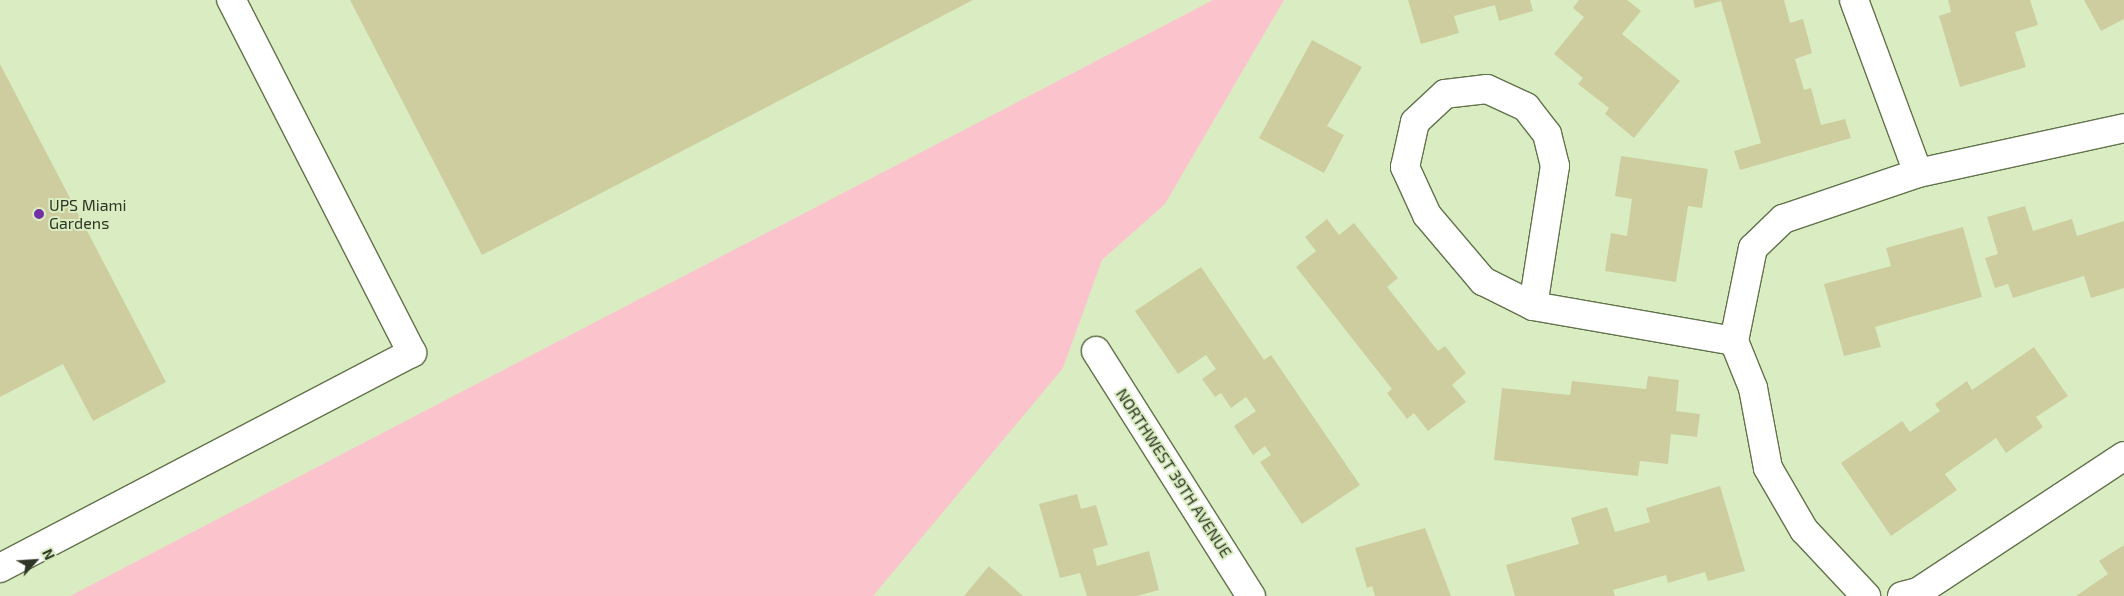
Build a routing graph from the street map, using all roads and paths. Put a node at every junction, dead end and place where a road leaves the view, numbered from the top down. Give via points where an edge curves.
1 (231, 0) edge
2 (1854, 0) edge
3 (2124, 128) edge
4 (1918, 173) junction
5 (1533, 306) junction
6 (1734, 341) junction
7 (1096, 351) dead end
8 (2124, 456) edge
9 (0, 568) edge
10 (1251, 596) edge
11 (1866, 596) edge
12 (1902, 596) edge

1 - 9 street via 412,353
2 - 4 street
3 - 4 street
4 - 6 street via 1783,219 1753,248
5 - 5 street via 1483,281 1427,215 1405,167 1415,122 1445,94 1488,89 1526,107 1547,134 1555,166
5 - 6 street
6 - 11 street via 1753,388 1768,468 1804,530
7 - 10 street, NORTHWEST 39TH AVENUE
8 - 12 street via 1918,592

